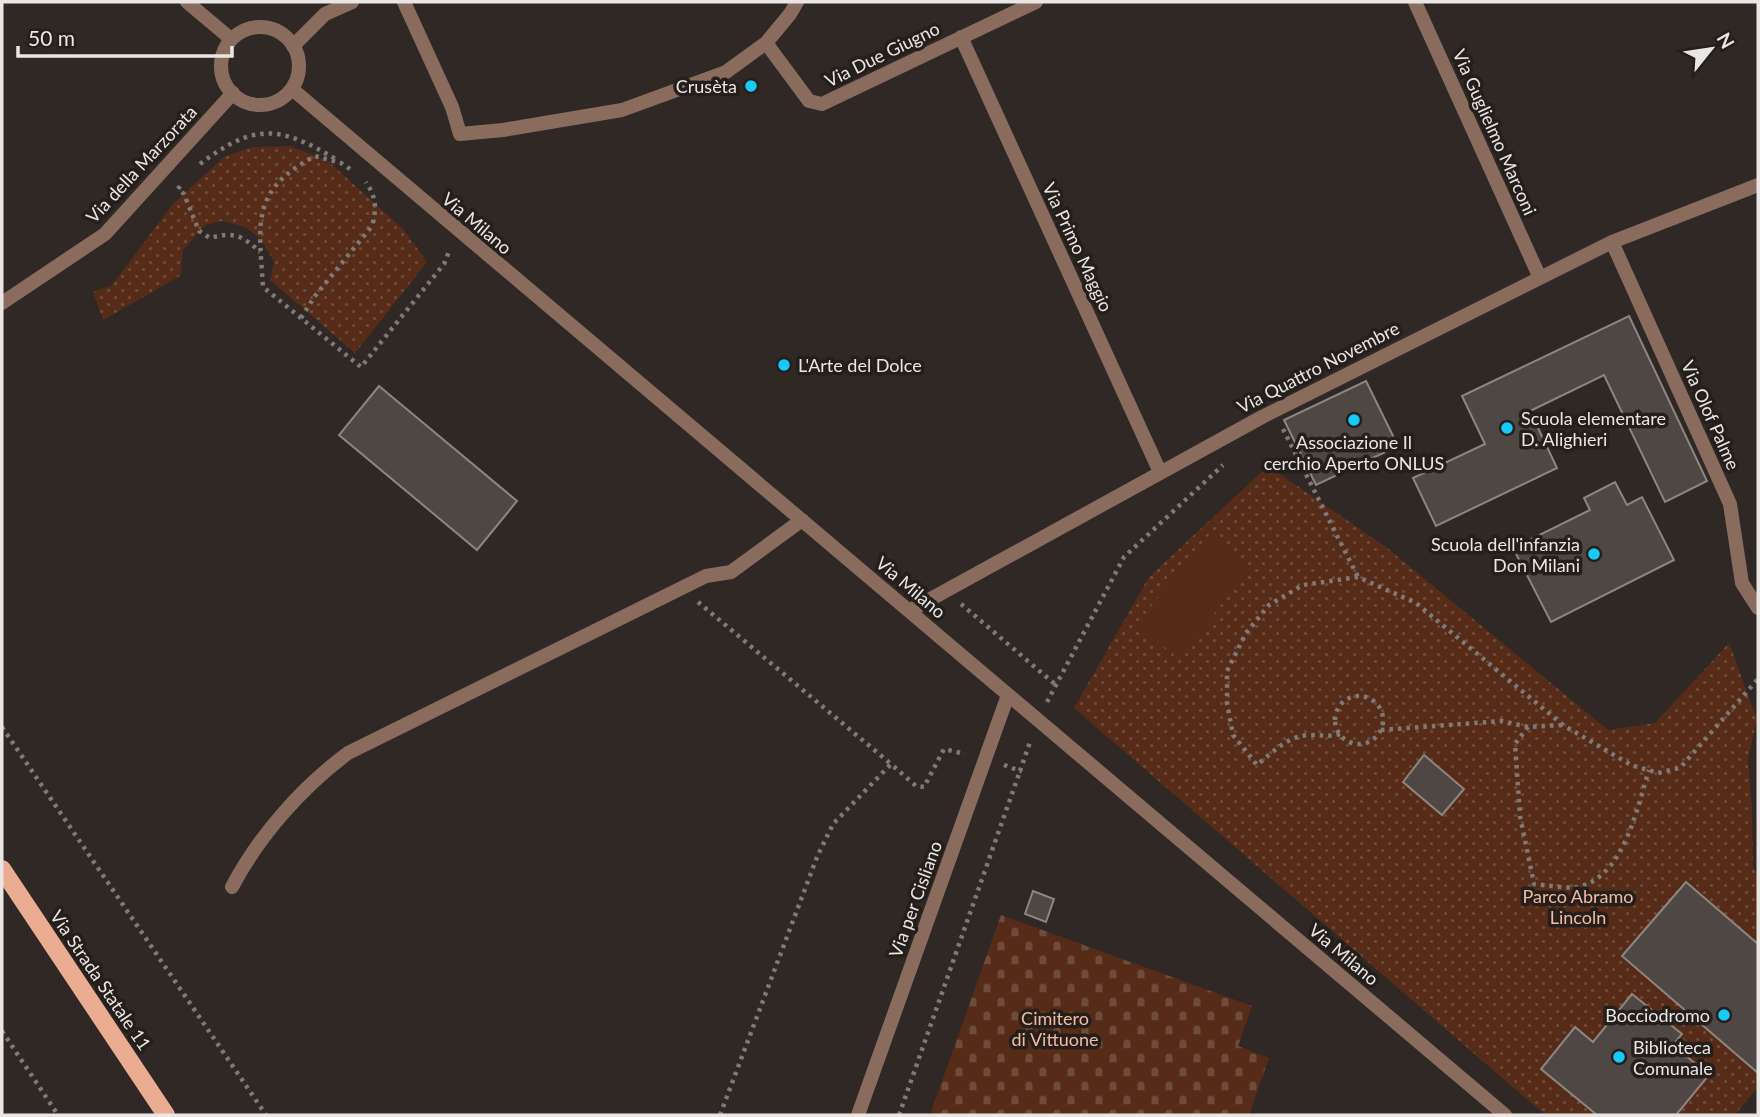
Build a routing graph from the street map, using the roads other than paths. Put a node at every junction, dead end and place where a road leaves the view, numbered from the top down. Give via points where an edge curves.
1 (187, 2) edge
2 (352, 2) edge
3 (404, 2) edge
4 (797, 2) edge
5 (1036, 2) edge
6 (1415, 2) edge
7 (961, 37) junction
8 (231, 39) junction
9 (766, 43) junction
10 (293, 46) junction
11 (292, 89) junction
12 (233, 93) junction
13 (1758, 185) edge
14 (1612, 242) junction
15 (1540, 278) junction
16 (2, 303) edge
17 (1160, 472) junction
18 (802, 520) junction
19 (1758, 608) edge
20 (909, 611) junction
21 (1008, 695) junction
22 (2, 869) edge
23 (232, 887) dead end
24 (166, 1115) edge
25 (858, 1115) edge
26 (1505, 1115) edge

1 - 8 street
2 - 10 street via 325,13
3 - 9 street via 460,134 622,110 726,72
4 - 9 street
5 - 7 street, Via Due Giugno
6 - 15 street, Via Guglielmo Marconi
7 - 9 street, Via Due Giugno via 822,104 809,101
7 - 17 street, Via Primo Maggio
8 - 10 street via 263,27 280,33
8 - 12 street via 220,67
10 - 11 street via 298,73
11 - 12 street via 281,99 260,106 243,102
11 - 18 street, Via Milano
12 - 16 street, Via della Marzorata via 105,234
13 - 14 street, Via Quattro Novembre
14 - 15 street, Via Quattro Novembre
14 - 19 street, Via Olof Palme via 1730,504 1742,583
15 - 17 street, Via Quattro Novembre
17 - 20 street, Via Quattro Novembre
18 - 20 street, Via Milano
18 - 23 street via 731,572 706,576 348,753 322,772 248,855
20 - 21 street, Via Milano
21 - 25 street, Via per Cisliano
21 - 26 street, Via Milano
22 - 24 main road, Via Strada Statale 11

